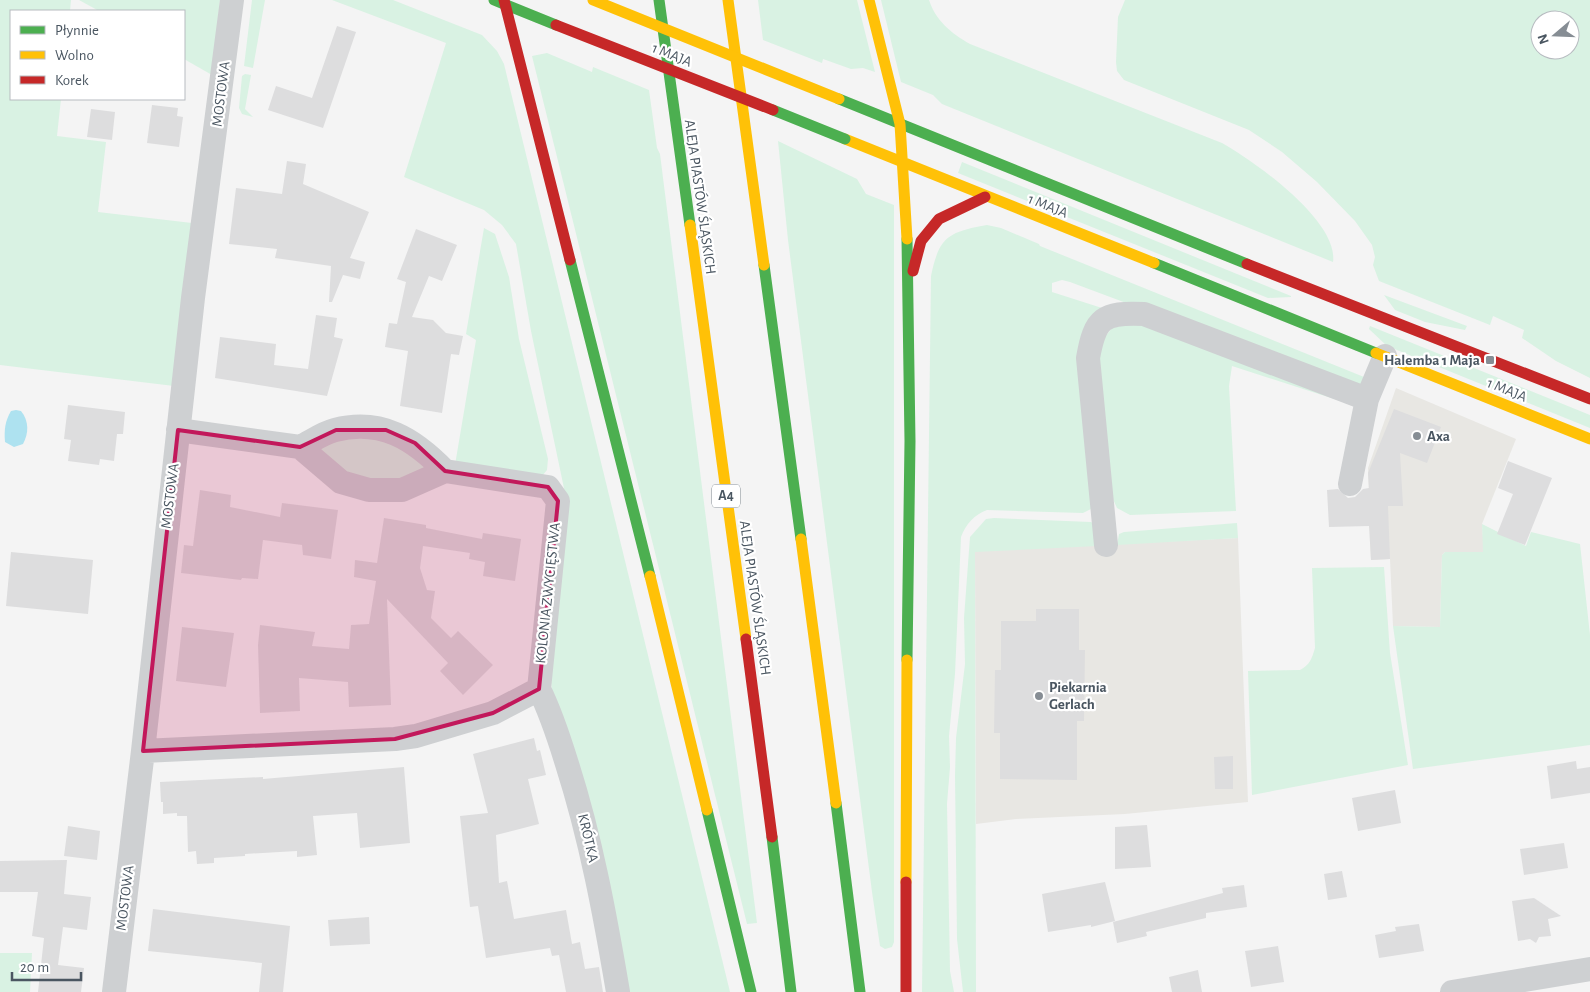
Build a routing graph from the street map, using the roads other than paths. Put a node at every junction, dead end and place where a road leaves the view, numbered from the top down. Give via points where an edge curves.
1 (232, 0) edge
2 (592, 0) edge
3 (659, 0) edge
4 (728, 0) edge
5 (868, 0) edge
6 (501, 1) edge
7 (900, 124) junction
8 (904, 165) junction
9 (986, 197) junction
10 (909, 287) junction
11 (1385, 356) junction
12 (1367, 399) junction
13 (1590, 400) edge
14 (178, 430) junction
15 (1590, 439) edge
16 (300, 447) junction
17 (445, 471) junction
18 (1350, 484) dead end
19 (1106, 545) dead end
20 (538, 689) junction
21 (143, 751) junction
22 (1590, 969) edge
23 (114, 992) edge
24 (618, 992) edge
25 (751, 992) edge
26 (791, 992) edge
27 (860, 992) edge
28 (906, 992) edge
29 (1452, 992) edge

1 - 14 street, MOSTOWA
2 - 7 main road, 1 MAJA, bridge
3 - 26 main road, ALEJA PIASTÓW ŚLĄSKICH / A4
4 - 27 main road
5 - 7 main road
6 - 8 main road, 1 MAJA, bridge
6 - 25 main road via 634,509
7 - 8 main road
7 - 13 main road, 1 MAJA
8 - 9 main road, 1 MAJA
8 - 10 main road
9 - 10 main road via 939,219 921,242
9 - 11 main road, 1 MAJA
10 - 28 main road
11 - 12 street
11 - 15 main road, 1 MAJA
12 - 18 street
12 - 19 street via 1144,314 1111,315 1092,334 1088,358
14 - 16 street
14 - 21 street, MOSTOWA
16 - 17 street via 336,430 368,427 403,435
16 - 17 street via 340,482 356,488 384,492 402,490
17 - 20 street, KOLONIA ZWYCIĘSTWA via 548,487 558,501
20 - 21 street via 493,713 395,740
20 - 24 street, KRÓTKA via 550,710 583,815
21 - 23 street, MOSTOWA
22 - 29 street

